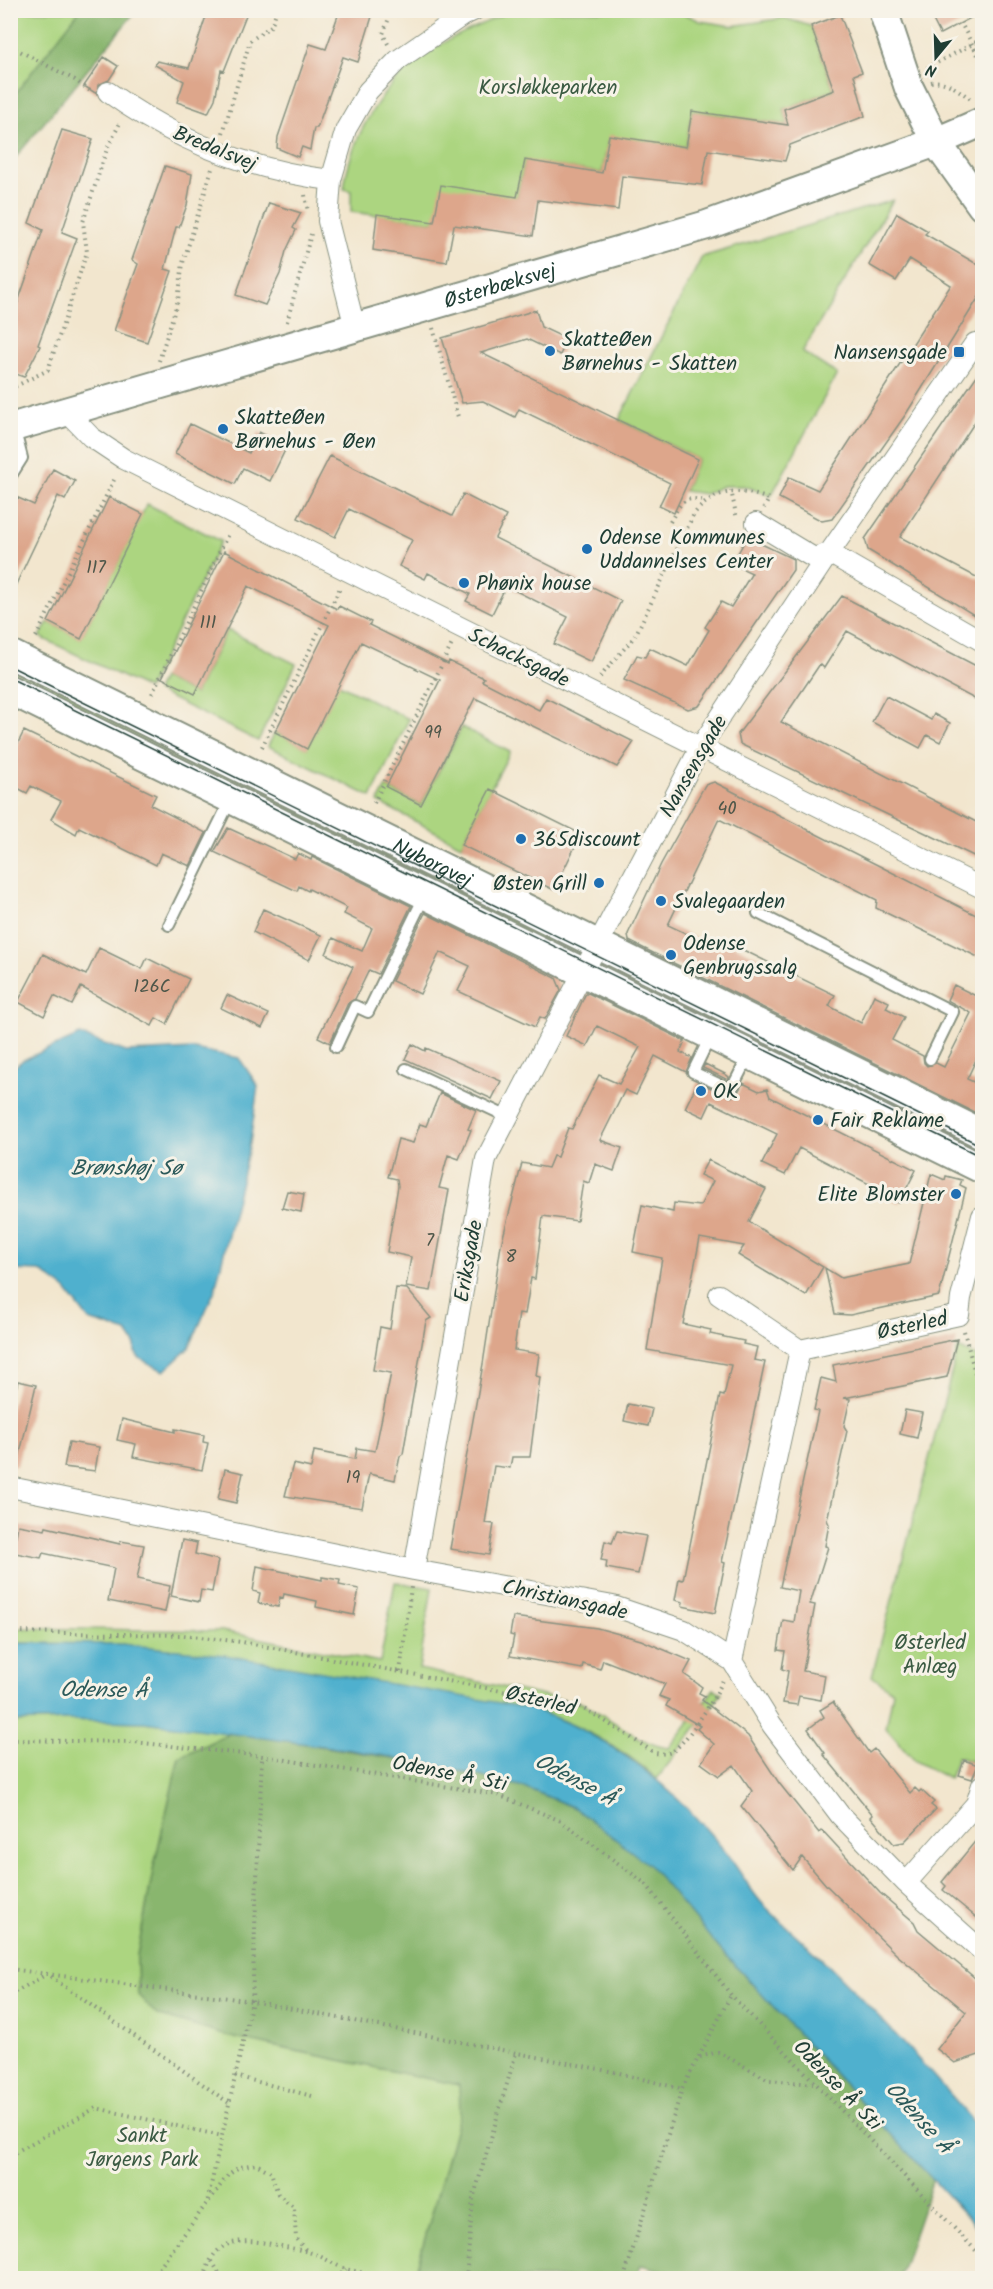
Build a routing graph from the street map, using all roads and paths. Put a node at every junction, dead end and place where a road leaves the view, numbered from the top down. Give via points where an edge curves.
1 (277, 10) edge
2 (392, 10) edge
3 (475, 10) edge
4 (883, 10) edge
5 (963, 27) dead end
6 (982, 39) edge
7 (972, 44) junction
8 (10, 46) edge
9 (979, 57) dead end
10 (398, 60) junction
11 (908, 83) junction
12 (108, 92) joint
13 (128, 106) junction
14 (978, 112) edge
15 (936, 142) junction
16 (217, 153) junction
17 (303, 176) junction
18 (331, 180) junction
19 (982, 206) edge
20 (309, 222) dead end
21 (311, 233) dead end
22 (427, 307) junction
23 (355, 328) junction
24 (979, 337) edge
25 (280, 349) junction
26 (150, 387) junction
27 (10, 389) edge
28 (66, 411) junction
29 (458, 417) dead end
30 (12, 427) edge
31 (124, 459) junction
32 (10, 477) edge
33 (731, 490) junction
34 (704, 501) junction
35 (238, 515) junction
36 (670, 522) dead end
37 (747, 526) junction
38 (829, 553) junction
39 (348, 571) junction
40 (460, 627) junction
41 (36, 637) dead end
42 (982, 641) edge
43 (10, 654) edge
44 (588, 692) junction
45 (12, 694) edge
46 (152, 694) dead end
47 (701, 746) junction
48 (262, 747) dead end
49 (231, 798) junction
50 (375, 803) dead end
51 (982, 888) edge
52 (425, 894) junction
53 (758, 913) dead end
54 (169, 925) dead end
55 (597, 942) junction
56 (581, 972) junction
57 (711, 1035) junction
58 (336, 1047) dead end
59 (749, 1054) junction
60 (930, 1059) dead end
61 (406, 1068) dead end
62 (508, 1116) junction
63 (982, 1134) edge
64 (982, 1169) edge
65 (982, 1216) edge
66 (719, 1295) dead end
67 (959, 1315) junction
68 (800, 1350) junction
69 (982, 1400) edge
70 (10, 1487) edge
71 (414, 1570) junction
72 (10, 1632) edge
73 (732, 1661) junction
74 (400, 1672) junction
75 (10, 1740) edge
76 (262, 1756) junction
77 (982, 1785) edge
78 (906, 1883) junction
79 (982, 1951) edge
80 (10, 1969) edge
81 (47, 1974) junction
82 (10, 1995) edge
83 (731, 1995) junction
84 (252, 2001) junction
85 (516, 2053) junction
86 (699, 2057) junction
87 (235, 2076) junction
88 (815, 2084) junction
89 (682, 2089) junction
90 (312, 2096) dead end
91 (229, 2103) junction
92 (222, 2136) junction
93 (10, 2155) edge
94 (207, 2203) junction
95 (315, 2254) junction
96 (982, 2257) edge
97 (212, 2260) junction
98 (346, 2269) junction
99 (152, 2278) edge
100 (205, 2278) edge
101 (222, 2278) edge
102 (337, 2278) edge
103 (372, 2278) edge
104 (466, 2278) edge
105 (624, 2278) edge

1 - 16 path via 271,26 250,41
2 - 10 path via 382,34
3 - 10 street
4 - 11 street
5 - 7 path
6 - 7 path
7 - 9 path
7 - 11 path
8 - 12 path via 75,80 98,97
10 - 18 street via 368,91 346,129
11 - 14 path via 938,81 955,88
11 - 15 street
12 - 13 street, Bredalsvej
13 - 16 street, Bredalsvej
13 - 27 path via 107,149 83,222 87,252 48,370
14 - 15 street, Østerbæksvej
15 - 19 street
15 - 22 street, Østerbæksvej via 707,225
16 - 17 street, Bredalsvej
16 - 26 path
17 - 18 street, Bredalsvej
17 - 20 path
18 - 23 street via 328,220
21 - 25 path
22 - 23 street, Østerbæksvej
22 - 29 path
23 - 25 street, Østerbæksvej
24 - 38 street, Nansensgade
25 - 26 street, Østerbæksvej
26 - 28 street, Østerbæksvej
28 - 30 street, Østerbæksvej
28 - 31 street, Schacksgade via 92,437
30 - 32 lane via 22,458
31 - 35 street, Schacksgade
31 - 41 path
33 - 34 path
33 - 37 path
33 - 37 path via 769,499
34 - 36 path via 680,502
34 - 44 path via 634,636
35 - 39 street, Schacksgade
35 - 46 path
37 - 38 street via 814,558
38 - 42 street
38 - 47 street, Nansensgade
39 - 40 street, Schacksgade
39 - 48 path
40 - 44 street, Schacksgade
40 - 50 path
43 - 55 street, Nyborgvej
44 - 47 street, Schacksgade
45 - 49 street, Nyborgvej
47 - 51 street, Schacksgade
47 - 55 street, Nansensgade
49 - 52 street, Nyborgvej
49 - 54 lane
52 - 56 street, Nyborgvej
52 - 58 lane via 368,1012 355,1006
53 - 60 lane via 953,1012
55 - 56 street, Nansensgade
55 - 63 street, Nyborgvej via 913,1093
56 - 57 street, Nyborgvej
56 - 62 street, Eriksgade
57 - 59 street, Nyborgvej
57 - 59 lane via 693,1072 731,1090
59 - 64 street, Nyborgvej
61 - 62 lane
62 - 71 street, Eriksgade via 486,1160
65 - 67 street, Østerled
66 - 68 street
67 - 68 street, Østerled
67 - 69 path
68 - 73 street
70 - 71 street, Christiansgade
71 - 73 street, Christiansgade via 613,1606 684,1630
71 - 74 path
72 - 74 path, Østerled via 183,1635 242,1642
73 - 74 path, Østerled via 716,1697 674,1750 660,1754 576,1705
73 - 78 street, Christiansgade via 772,1725 840,1815
75 - 76 path, Odense Å Sti via 134,1742
76 - 83 path, Odense Å Sti via 498,1795 561,1821 646,1884
76 - 84 path
77 - 78 street via 976,1804
78 - 79 street, Christiansgade
80 - 81 path
81 - 82 path
81 - 84 path
81 - 91 path
83 - 86 path
83 - 88 path, Odense Å Sti
84 - 85 path
84 - 87 path
85 - 89 path
85 - 104 path via 473,2199
86 - 88 path via 718,2052 769,2080
86 - 89 path
87 - 90 path
87 - 91 path
88 - 96 path, Odense Å Sti
89 - 105 path
91 - 92 path
92 - 93 path via 96,2108
92 - 94 path
94 - 95 path via 239,2167 256,2164 266,2168 278,2194 295,2210 298,2244
94 - 99 path
95 - 97 path via 262,2241 239,2240 222,2246
95 - 98 path
97 - 100 path
97 - 101 path
98 - 102 path
98 - 103 path via 363,2271

